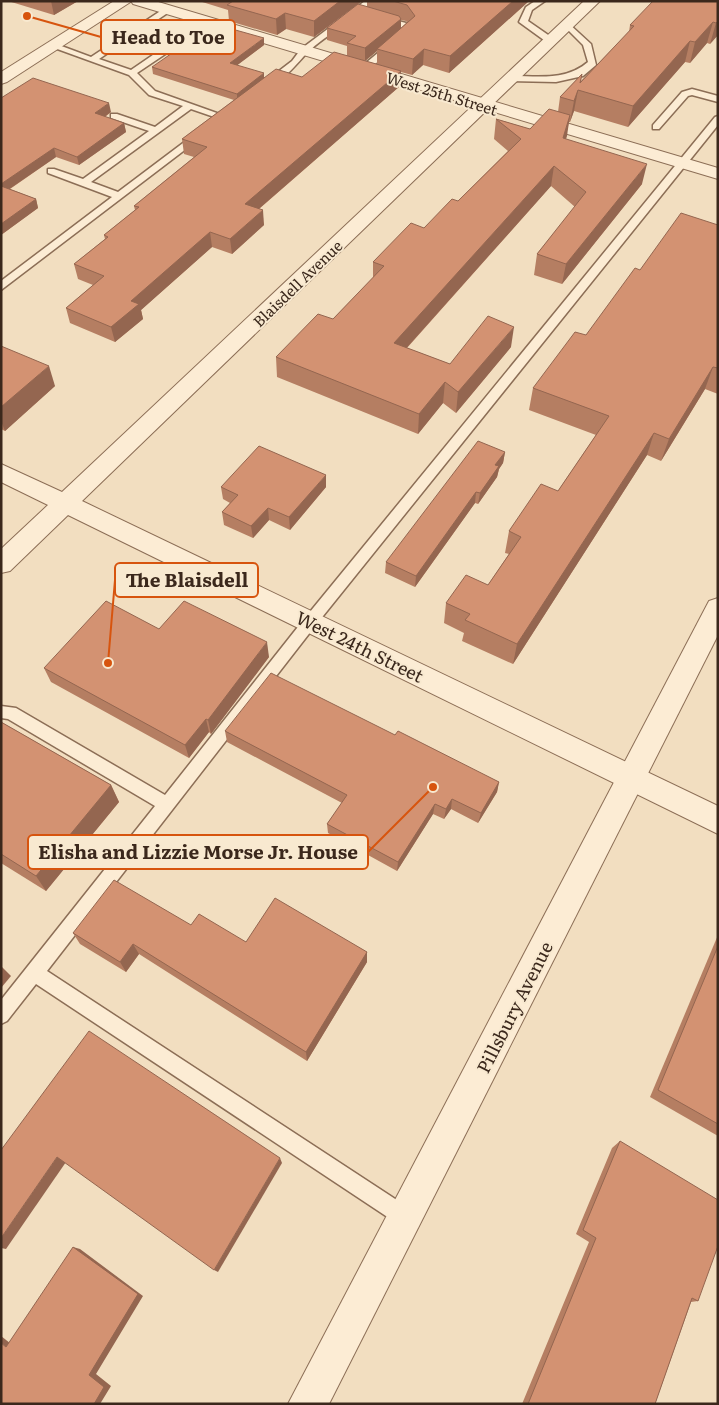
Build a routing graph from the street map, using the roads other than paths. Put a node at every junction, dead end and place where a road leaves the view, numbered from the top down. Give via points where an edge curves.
1 (125, 1) edge
2 (138, 1) edge
3 (370, 1) edge
4 (541, 1) edge
5 (593, 1) edge
6 (168, 10) junction
7 (366, 14) junction
8 (208, 22) junction
9 (568, 25) junction
10 (551, 41) junction
11 (53, 46) junction
12 (304, 51) junction
13 (92, 60) junction
14 (364, 69) junction
15 (132, 73) junction
16 (1, 79) edge
17 (512, 79) junction
18 (259, 90) edge
19 (718, 99) edge
20 (484, 105) junction
21 (190, 106) junction
22 (114, 116) dead end
23 (718, 119) edge
24 (656, 127) dead end
25 (156, 130) junction
26 (682, 163) junction
27 (50, 171) dead end
28 (718, 174) edge
29 (84, 183) junction
30 (119, 196) junction
31 (1, 287) edge
32 (1, 472) edge
33 (66, 503) junction
34 (1, 564) edge
35 (718, 608) edge
36 (310, 622) junction
37 (1, 712) edge
38 (632, 778) junction
39 (166, 804) junction
40 (718, 821) edge
41 (35, 973) junction
42 (1, 1015) edge
43 (405, 1217) junction
44 (308, 1404) edge

1 - 11 street
2 - 6 street, West 25th Street
3 - 7 lane
4 - 10 lane via 529,9 523,22
5 - 9 street, Blaisdell Avenue
6 - 8 street, West 25th Street
6 - 13 lane
7 - 12 lane
7 - 14 lane via 403,25 408,32
8 - 12 street, West 25th Street
8 - 15 lane
9 - 10 street, Blaisdell Avenue
9 - 17 lane via 587,44 593,63 580,74 556,79
10 - 17 street, Blaisdell Avenue
11 - 13 lane
11 - 16 street
12 - 14 street, West 25th Street
12 - 18 lane
13 - 15 lane
14 - 20 street, West 25th Street
15 - 21 lane via 152,93
17 - 20 street, Blaisdell Avenue
19 - 24 lane via 692,92 685,94
20 - 26 street, West 25th Street
20 - 33 street, Blaisdell Avenue
21 - 25 lane
21 - 30 lane via 219,120
22 - 25 lane
23 - 26 lane
25 - 29 lane
26 - 28 street, West 25th Street
26 - 36 lane
27 - 29 lane
29 - 30 lane
30 - 31 lane
32 - 33 street, West 24th Street
33 - 34 street, Blaisdell Avenue
33 - 36 street, West 24th Street
35 - 38 street, Pillsbury Avenue
36 - 38 street, West 24th Street
36 - 39 lane
37 - 39 lane via 11,713
38 - 40 street, West 24th Street
38 - 43 street, Pillsbury Avenue
39 - 41 lane
41 - 42 lane
41 - 43 lane
43 - 44 street, Pillsbury Avenue

